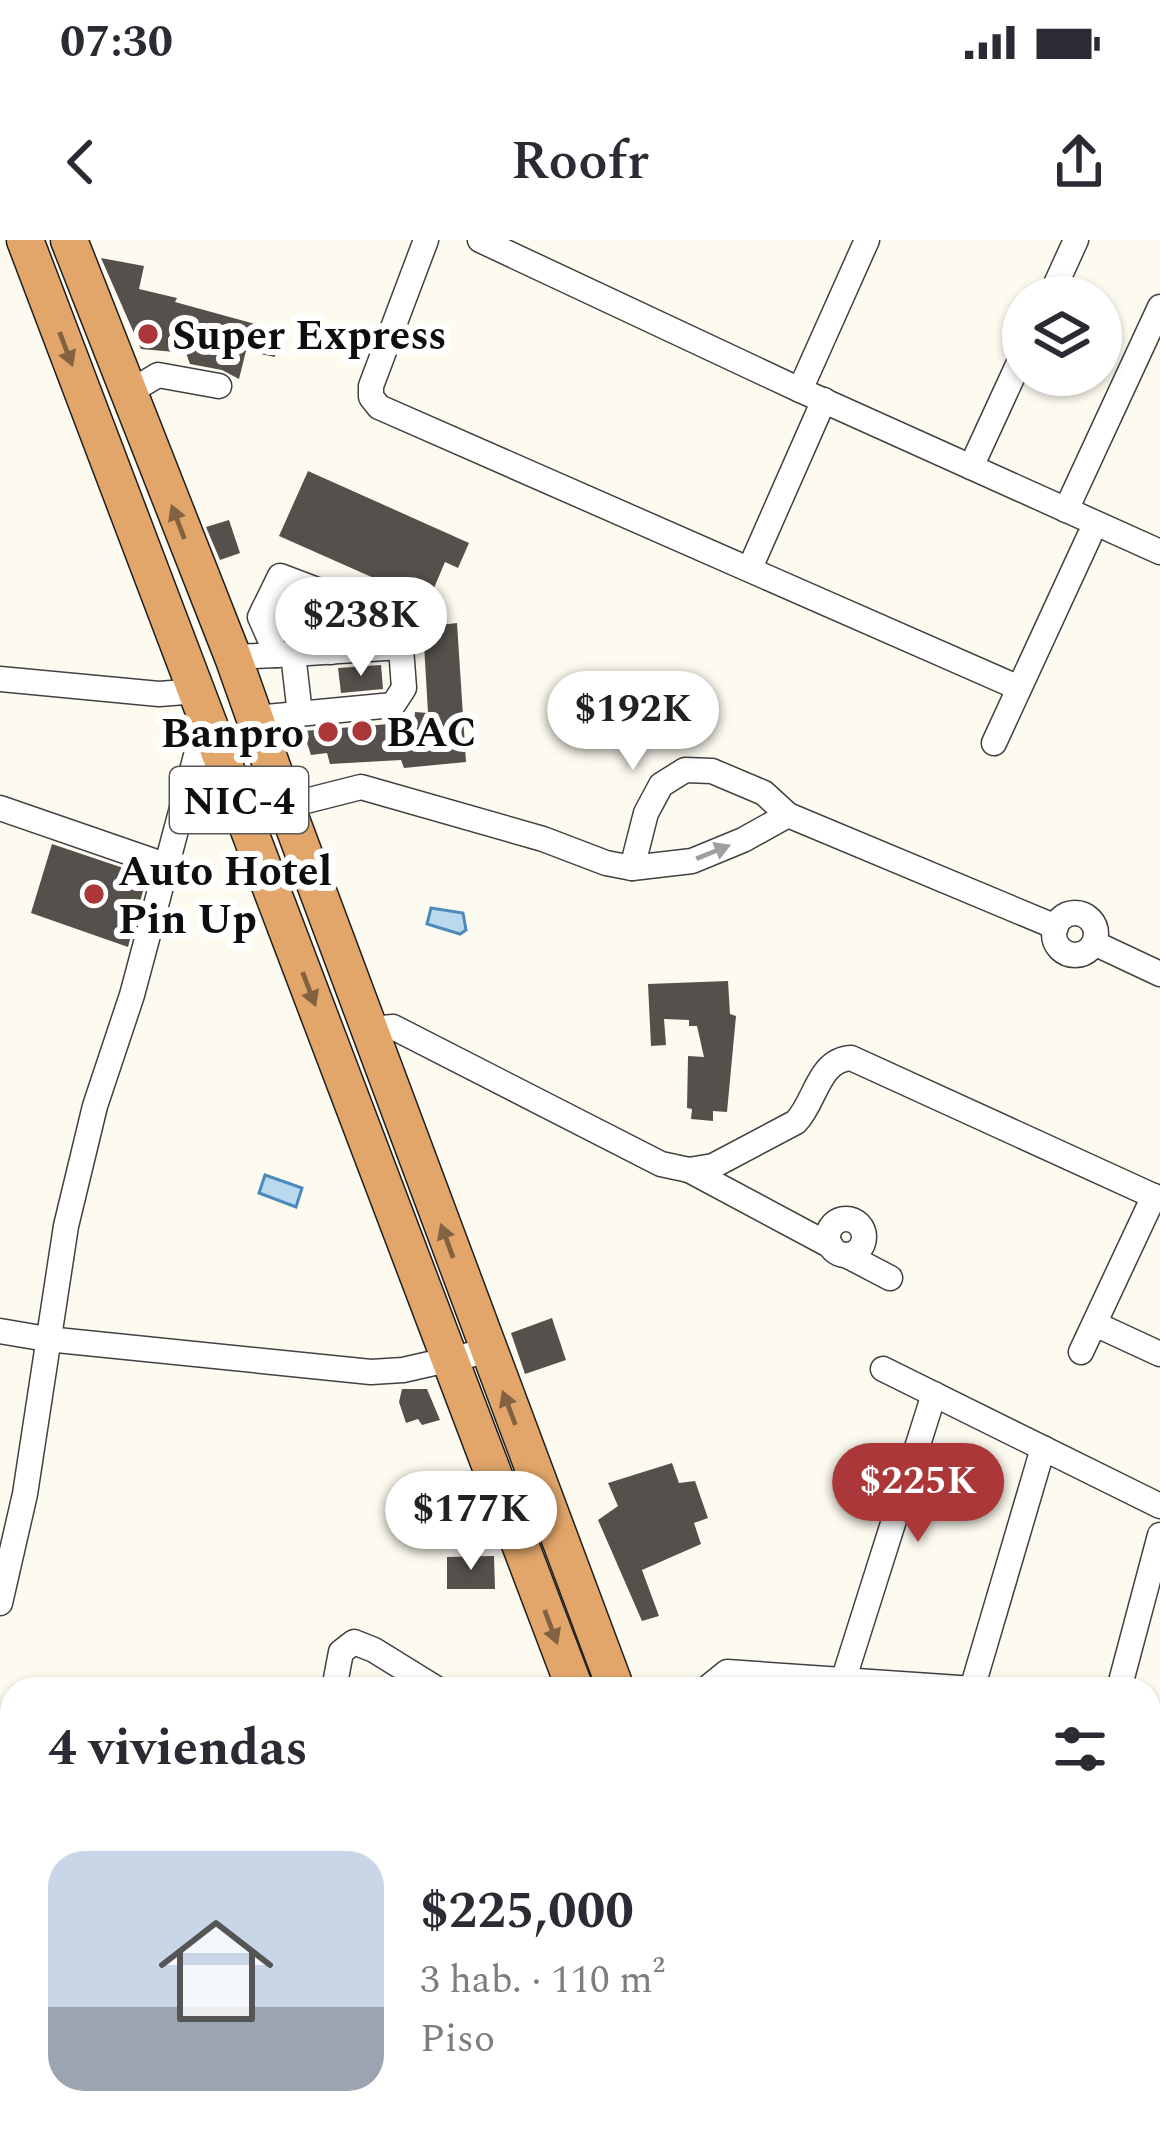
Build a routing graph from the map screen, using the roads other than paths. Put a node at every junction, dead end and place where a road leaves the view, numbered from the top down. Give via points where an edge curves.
1 (25, 240) edge
2 (69, 240) edge
3 (426, 240) edge
4 (480, 240) edge
5 (868, 240) edge
6 (1076, 240) edge
7 (1059, 276) edge
8 (1160, 307) edge
9 (220, 386) dead end
10 (800, 390) junction
11 (128, 393) junction
12 (1004, 396) edge
13 (824, 400) junction
14 (971, 467) junction
15 (1066, 509) junction
16 (1089, 536) dead end
17 (1160, 552) edge
18 (750, 568) junction
19 (200, 579) junction
20 (156, 586) junction
21 (264, 609) junction
22 (227, 643) junction
23 (401, 647) junction
24 (180, 648) junction
25 (331, 652) junction
26 (285, 654) junction
27 (0, 679) edge
28 (1019, 688) junction
29 (202, 703) junction
30 (300, 714) junction
31 (256, 718) junction
32 (994, 743) dead end
33 (286, 806) junction
34 (0, 808) edge
35 (788, 815) junction
36 (165, 865) junction
37 (632, 868) junction
38 (1160, 974) edge
39 (370, 1029) junction
40 (689, 1170) junction
41 (1157, 1198) edge
42 (890, 1278) dead end
43 (1095, 1324) junction
44 (0, 1330) edge
45 (47, 1339) junction
46 (488, 1351) junction
47 (1081, 1352) dead end
48 (1160, 1354) edge
49 (449, 1361) junction
50 (884, 1369) dead end
51 (934, 1394) junction
52 (1043, 1448) junction
53 (1160, 1506) edge
54 (1160, 1535) edge
55 (0, 1603) edge
56 (336, 1677) edge
57 (418, 1677) edge
58 (570, 1677) edge
59 (611, 1677) edge
60 (721, 1677) edge
61 (824, 1677) edge
62 (844, 1677) edge
63 (976, 1677) edge
64 (1122, 1677) edge

1 -> 20 highway, NIC-4
2 - 11 highway, NIC-4
3 - 18 street via 371,397
4 - 10 street
5 - 10 street
6 - 7 street
8 - 15 street
9 - 11 street via 158,375
10 - 13 street
19 -> 11 highway, NIC-4
12 - 14 street
13 - 14 street
13 - 18 street
14 - 15 street
15 - 17 street
16 - 28 street
18 - 28 street
19 - 20 highway via 197,597 182,608
19 - 22 highway, NIC-4
20 - 24 highway, NIC-4
21 - 23 street via 280,576 399,621
21 - 25 street via 325,635
21 - 26 street via 260,617
22 - 24 highway via 207,626 191,628
22 - 26 street
22 - 31 highway, NIC-4
23 - 25 street
23 - 30 street via 404,688 393,705
24 - 29 highway, NIC-4
25 - 26 street
26 - 30 street
27 - 29 street
28 - 32 street
29 - 36 street
29 -> 49 highway, NIC-4
30 - 31 street
31 - 33 highway, NIC-4
33 - 37 street via 361,788
33 - 39 highway, NIC-4
34 - 36 street
37 -> 35 street via 692,861
35 - 37 street via 764,793 712,771 685,770 661,785
35 - 38 street via 1056,927 1055,940 1071,954 1094,943
36 - 45 street via 90,1126
39 - 40 street via 393,1027 661,1164
46 -> 39 highway, NIC-4
40 - 41 street via 796,1122 826,1069 850,1058
40 - 42 street
41 - 43 street
43 - 47 street
43 - 48 street
44 - 45 street
45 - 49 street via 370,1372
45 - 55 street
46 - 49 street
59 -> 46 highway, NIC-4
49 -> 58 highway, NIC-4
50 - 51 street
51 - 52 street
51 - 62 street
52 - 53 street
52 - 63 street
54 - 64 street
56 - 57 street via 341,1652 354,1642
60 - 61 street

